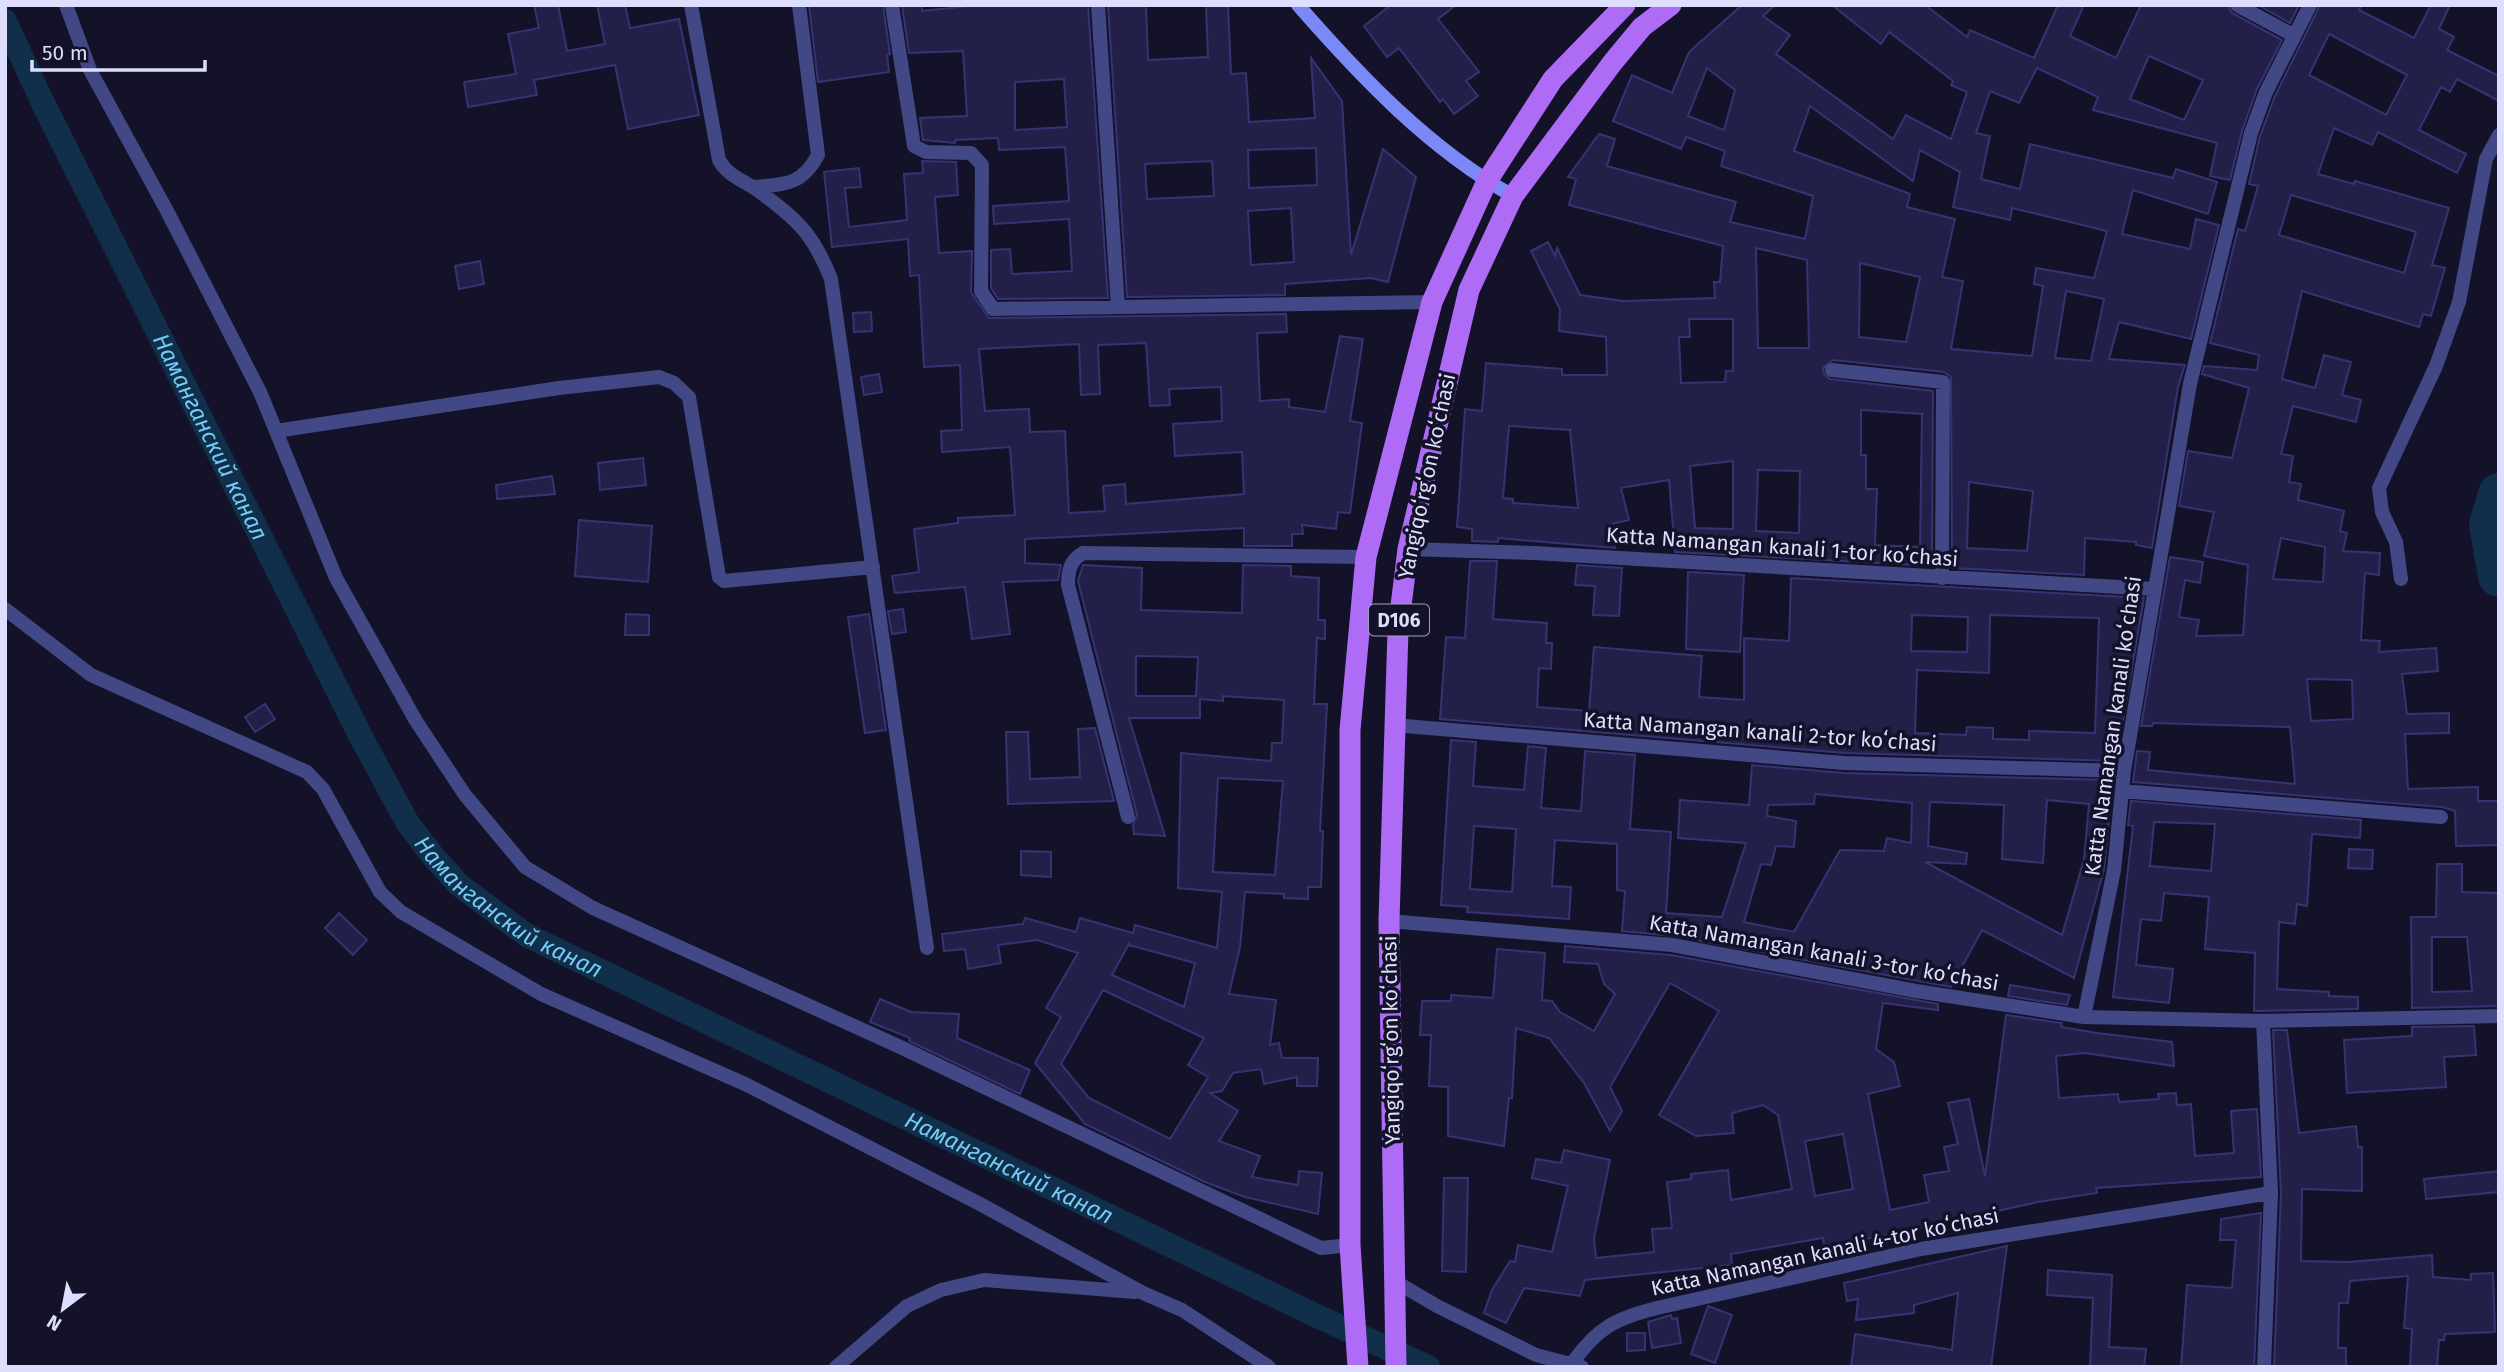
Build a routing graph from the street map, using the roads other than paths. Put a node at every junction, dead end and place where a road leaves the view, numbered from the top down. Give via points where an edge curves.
1 (66, 5) edge
2 (691, 5) edge
3 (799, 5) edge
4 (892, 5) edge
5 (1098, 5) edge
6 (1298, 5) edge
7 (1625, 5) edge
8 (1671, 5) edge
9 (2237, 5) edge
10 (2310, 5) edge
11 (2294, 35) junction
12 (2499, 135) edge
13 (1487, 181) junction
14 (753, 187) junction
15 (1513, 195) junction
16 (1432, 302) junction
17 (1118, 307) junction
18 (1832, 370) dead end
19 (276, 431) junction
20 (1408, 549) junction
21 (1366, 557) junction
22 (873, 567) junction
23 (1942, 578) junction
24 (2401, 579) dead end
25 (2154, 589) junction
26 (5, 609) edge
27 (1393, 725) junction
28 (2124, 771) junction
29 (2122, 791) junction
30 (1128, 817) dead end
31 (2441, 817) dead end
32 (1389, 921) junction
33 (927, 948) dead end
34 (2499, 1016) edge
35 (2084, 1017) junction
36 (2263, 1021) junction
37 (2271, 1193) junction
38 (1349, 1245) junction
39 (1396, 1282) junction
40 (1143, 1293) junction
41 (1578, 1364) edge
42 (836, 1367) edge
43 (1269, 1367) edge
44 (1358, 1367) edge
45 (1396, 1367) edge
46 (2264, 1367) edge

1 - 19 street via 90,70 166,209
2 - 14 street via 719,160 725,171
3 - 14 street via 818,155 807,174 788,184
4 - 17 street via 914,146 926,152 971,153 982,165 981,291 988,306
5 - 17 street
6 - 13 street via 1344,58 1427,136
7 - 13 main road, Yangiqoʻrgʻon koʻchasi / D106 via 1553,79
8 - 15 main road, Yangiqoʻrgʻon koʻchasi / D106 via 1642,27 1606,70
9 - 11 street
10 - 11 street, Katta Namangan kanali koʻchasi
11 - 25 street, Katta Namangan kanali koʻchasi via 2251,133 2190,384
12 - 24 street via 2486,159 2459,302 2436,366 2379,488 2382,512 2396,542
13 - 15 street
13 - 16 main road, Yangiqoʻrgʻon koʻchasi / D106
14 - 22 street via 786,211 817,244 831,279
15 - 20 main road, Yangiqoʻrgʻon koʻchasi / D106 via 1469,290
16 - 17 street
16 - 21 main road, Yangiqoʻrgʻon koʻchasi / D106
18 - 23 street via 1943,382
19 - 22 street via 659,377 689,397 719,577 724,581
19 - 38 street via 336,578 416,721 465,795 525,867 593,908 896,1045 1321,1248
20 - 23 street, Katta Namangan kanali 1-tor koʻchasi
20 - 27 main road, Yangiqoʻrgʻon koʻchasi / D106
21 - 30 street via 1083,553 1074,559 1068,585
21 - 38 main road, Yangiqoʻrgʻon koʻchasi / D106 via 1350,730
22 - 33 street
23 - 25 street, Katta Namangan kanali 1-tor koʻchasi
25 - 28 street, Katta Namangan kanali koʻchasi
26 - 40 street via 98,679 307,772 323,789 380,892 401,912 541,994 745,1084
27 - 28 street, Katta Namangan kanali 2-tor koʻchasi via 1844,763
27 - 32 main road, Yangiqoʻrgʻon koʻchasi / D106
28 - 29 street, Katta Namangan kanali koʻchasi
29 - 31 street
29 - 35 street, Katta Namangan kanali koʻchasi via 2114,870
32 - 35 street, Katta Namangan kanali 3-tor koʻchasi via 1672,946
32 - 39 main road, Yangiqoʻrgʻon koʻchasi / D106
34 - 36 street
35 - 36 street
36 - 37 street
37 - 41 street, Katta Namangan kanali 4-tor koʻchasi via 1921,1249 1657,1308 1626,1316 1598,1332
37 - 46 street
38 - 44 main road, Yangiqoʻrgʻon koʻchasi / D106
39 - 41 street via 1536,1356
39 - 45 main road, Yangiqoʻrgʻon koʻchasi / D106
40 - 42 street via 984,1280 942,1290 907,1306
40 - 43 street via 1182,1310

